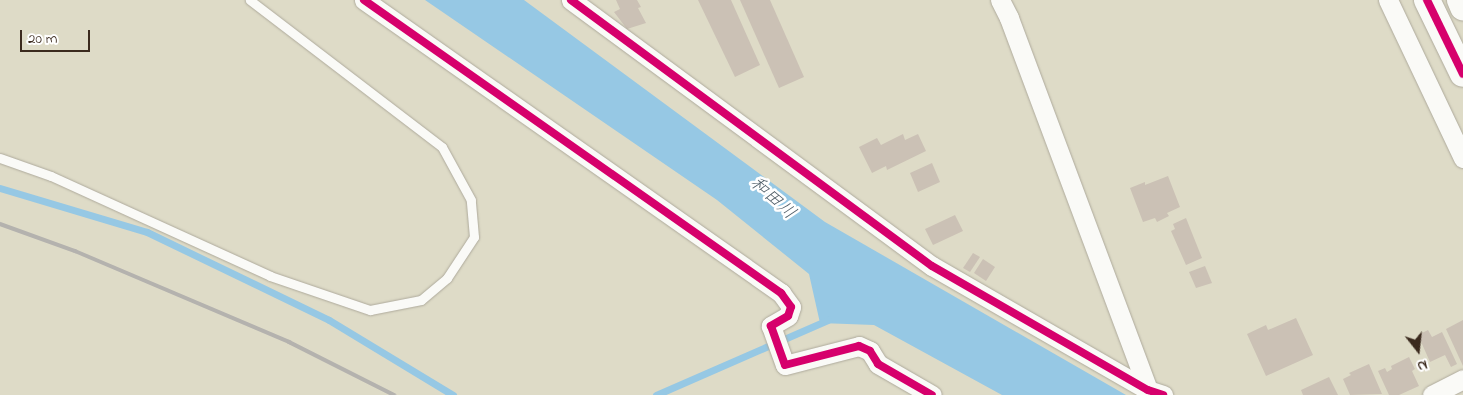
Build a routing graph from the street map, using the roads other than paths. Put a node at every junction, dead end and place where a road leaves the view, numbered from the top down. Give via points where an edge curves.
1 (250, 0) edge
2 (364, 0) edge
3 (571, 0) edge
4 (1000, 0) edge
5 (1388, 0) edge
6 (1427, 0) edge
7 (1460, 0) edge
8 (1463, 7) edge
9 (1463, 74) edge
10 (0, 158) edge
11 (1463, 158) edge
12 (1463, 379) edge
13 (1156, 392) edge
14 (932, 395) edge
15 (1432, 395) edge

1 - 10 lane via 442,147 471,200 474,237 447,278 421,300 370,310 270,276 51,176
2 - 14 street via 781,293 791,307 788,316 771,326 785,365 859,346 870,351 878,364
3 - 13 street via 932,266
4 - 13 street
5 - 11 street
6 - 9 main road
7 - 8 main road
12 - 15 street

